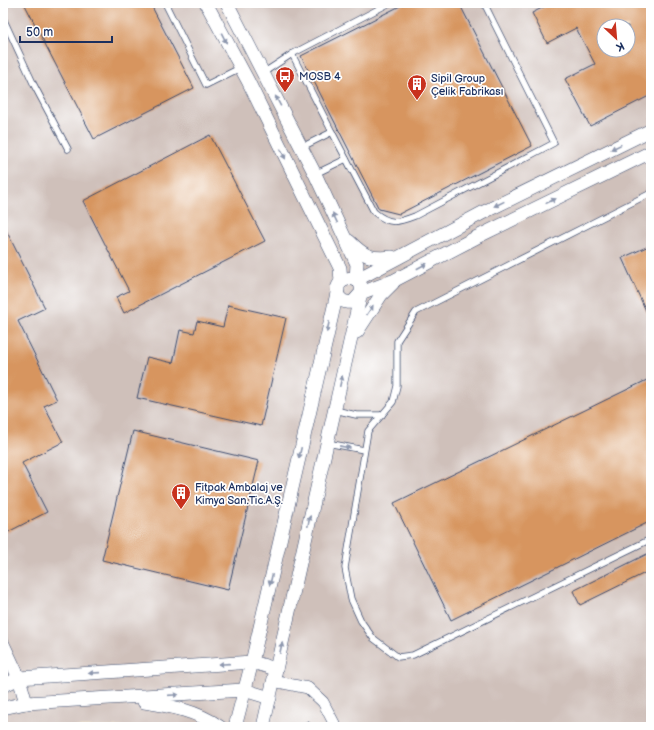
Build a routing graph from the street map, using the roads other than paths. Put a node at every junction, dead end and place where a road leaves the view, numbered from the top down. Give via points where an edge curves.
1 (165, 3) edge
2 (206, 3) edge
3 (227, 3) edge
4 (390, 3) edge
5 (484, 3) edge
6 (3, 18) edge
7 (292, 54) junction
8 (240, 68) junction
9 (262, 73) junction
10 (248, 81) junction
11 (651, 130) edge
12 (332, 132) junction
13 (302, 147) junction
14 (68, 149) dead end
15 (651, 152) edge
16 (346, 159) junction
17 (315, 174) junction
18 (651, 193) edge
19 (343, 235) junction
20 (397, 256) junction
21 (356, 280) junction
22 (396, 280) junction
23 (339, 285) junction
24 (361, 293) junction
25 (350, 344) junction
26 (334, 410) junction
27 (382, 415) junction
28 (327, 443) junction
29 (364, 450) junction
30 (651, 539) edge
31 (3, 644) edge
32 (252, 662) junction
33 (275, 675) junction
34 (20, 678) junction
35 (3, 686) edge
36 (244, 690) junction
37 (120, 698) junction
38 (270, 698) junction
39 (26, 703) junction
40 (3, 708) edge
41 (220, 727) edge
42 (235, 727) edge
43 (263, 727) edge
44 (303, 727) edge
45 (308, 727) edge
46 (336, 727) edge

1 - 8 lane via 206,85
2 -> 8 street
3 - 9 street
4 - 7 lane
5 - 16 lane via 554,143 399,222 384,221 374,212
6 - 14 lane via 34,85
7 - 9 lane
7 - 12 lane
8 - 10 street
9 - 10 street
13 -> 9 street
10 -> 23 street via 340,268
11 -> 20 street
12 - 13 lane
12 - 16 lane
13 - 17 street
22 -> 15 street via 477,237
16 - 17 lane
19 -> 17 street
18 - 27 lane via 416,312 397,341 398,386 393,402
19 - 20 street via 367,256 379,259
19 - 21 street via 357,264
20 - 21 street
21 - 23 street via 348,278
21 - 24 street via 361,286
22 - 24 street
25 -> 22 street via 368,312
23 - 24 street via 339,296 349,302 357,300
23 -> 32 street
24 - 25 street
26 -> 25 street
26 - 27 lane via 356,415
26 - 28 street
27 - 29 lane via 368,431
28 -> 29 lane
33 -> 28 street
29 - 30 lane via 346,568 351,599 373,638 398,658 413,655
31 - 34 street
32 - 33 street
32 -> 34 street
32 - 36 street
33 - 38 street
33 - 46 street via 308,688 323,702
34 - 35 street
34 - 39 street
37 -> 36 street
36 - 38 street
36 - 42 street
37 - 39 street
37 - 41 street via 180,708 208,719
38 - 43 street
39 - 40 street
44 - 45 lane

